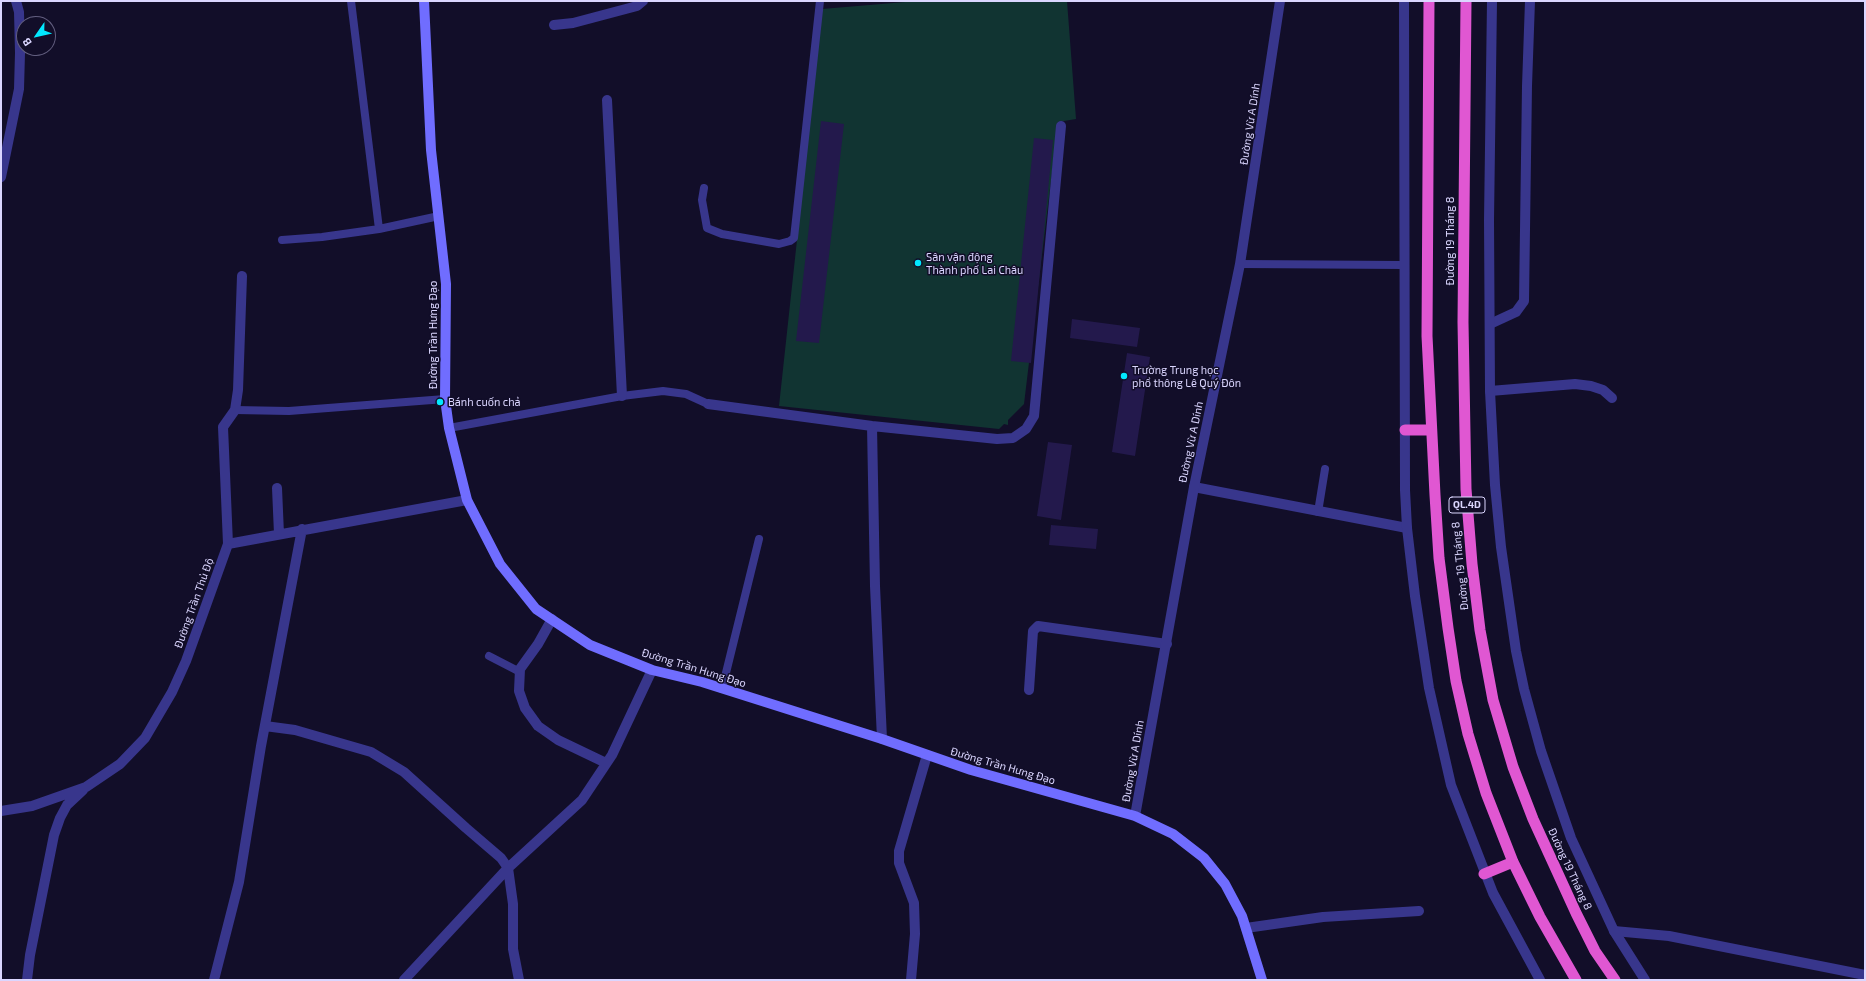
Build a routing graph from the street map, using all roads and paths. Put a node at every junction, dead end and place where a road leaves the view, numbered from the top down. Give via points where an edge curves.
1 (16, 1) edge
2 (350, 1) edge
3 (424, 1) edge
4 (643, 1) edge
5 (820, 1) edge
6 (1280, 1) edge
7 (1404, 1) edge
8 (1429, 1) edge
9 (1466, 1) edge
10 (1492, 1) edge
11 (1530, 1) edge
12 (554, 25) dead end
13 (607, 100) dead end
14 (1061, 126) dead end
15 (1, 178) edge
16 (704, 188) dead end
17 (439, 216) junction
18 (379, 228) junction
19 (282, 240) dead end
20 (1240, 264) junction
21 (1404, 266) junction
22 (242, 276) dead end
23 (1490, 324) junction
24 (1490, 391) junction
25 (622, 396) junction
26 (1612, 398) dead end
27 (445, 399) junction
28 (708, 404) joint
29 (235, 410) junction
30 (872, 426) junction
31 (449, 428) junction
32 (1405, 430) junction
33 (1431, 430) junction
34 (1325, 469) dead end
35 (1194, 487) junction
36 (277, 488) dead end
37 (466, 500) junction
38 (1318, 512) junction
39 (1407, 528) junction
40 (302, 529) junction
41 (279, 534) junction
42 (759, 539) dead end
43 (228, 544) junction
44 (552, 619) junction
45 (1167, 644) junction
46 (489, 656) dead end
47 (652, 670) junction
48 (520, 672) junction
49 (722, 689) junction
50 (1029, 690) dead end
51 (265, 726) junction
52 (882, 740) junction
53 (927, 755) junction
54 (606, 763) junction
55 (86, 787) junction
56 (1, 811) edge
57 (1135, 816) junction
58 (1513, 862) junction
59 (508, 868) junction
60 (1484, 874) junction
61 (1419, 911) dead end
62 (1246, 928) junction
63 (1614, 931) junction
64 (1865, 975) edge
65 (27, 980) edge
66 (214, 980) edge
67 (404, 980) edge
68 (519, 980) edge
69 (911, 980) edge
70 (1262, 980) edge
71 (1540, 980) edge
72 (1576, 980) edge
73 (1615, 980) edge
74 (1644, 980) edge

1 - 15 street via 19,12 19,89
2 - 18 lane
3 - 17 main road, Đường Trần Hưng Đạo via 432,150
4 - 12 street via 637,6 573,23
5 - 16 lane via 794,238 779,244 722,234 707,228 702,200
6 - 20 street, Đường Vừ A Dính
7 - 21 street
8 - 33 highway, Đường 19 Tháng 8 / QL.4D via 1428,336
9 - 73 highway, Đường 19 Tháng 8 / QL.4D via 1463,322 1466,481 1480,630 1493,700 1513,767 1530,812 1576,914 1595,951
10 - 23 street, Đường 19 Tháng 8
11 - 23 street via 1524,301 1516,312
13 - 25 street
14 - 30 street via 1034,416 1026,429 1013,438 997,439
17 - 18 lane
17 - 27 main road, Đường Trần Hưng Đạo via 446,284
18 - 19 lane via 322,238
20 - 21 lane
20 - 35 street, Đường Vừ A Dính
21 - 32 street
22 - 29 street
23 - 24 street, Đường 19 Tháng 8
24 - 26 street via 1575,384 1603,390
24 - 63 street, Đường 19 Tháng 8 via 1501,546 1524,689 1541,751 1569,831 1587,876
25 - 28 lane via 663,391 686,394
25 - 31 lane
27 - 29 lane via 289,411
27 - 31 main road, Đường Trần Hưng Đạo
28 - 30 street
29 - 43 street via 223,427
30 - 52 street via 875,586
31 - 37 main road, Đường Trần Hưng Đạo
32 - 33 highway
32 - 39 street
33 - 58 highway, Đường 19 Tháng 8 / QL.4D via 1439,558 1456,681 1468,734 1486,793
34 - 38 lane
35 - 38 street
35 - 45 street, Đường Vừ A Dính
36 - 41 street
37 - 40 street
37 - 44 main road, Đường Trần Hưng Đạo via 500,564 536,609
38 - 39 street
39 - 60 street via 1420,636 1440,739 1451,785
40 - 41 street
40 - 51 street
41 - 43 street
42 - 49 lane
43 - 55 street, Đường Trần Thủ Độ via 186,661 157,718 145,738 120,764
44 - 47 main road, Đường Trần Hưng Đạo via 590,645
44 - 48 street
45 - 50 street via 1038,626 1033,631
45 - 57 street, Đường Vừ A Dính
46 - 48 lane
47 - 49 main road, Đường Trần Hưng Đạo
47 - 54 street
48 - 54 street via 519,691 525,708 538,726 558,740
49 - 52 main road, Đường Trần Hưng Đạo
51 - 59 street via 295,730 371,752 404,772 501,858
51 - 66 street via 239,882
52 - 53 main road, Đường Trần Hưng Đạo
53 - 57 main road, Đường Trần Hưng Đạo via 971,770
53 - 69 street via 899,851 899,863 914,903 915,934
54 - 59 street via 582,800
55 - 56 street, Đường Trần Thủ Độ via 32,806
55 - 65 street via 67,805 54,835
57 - 62 main road, Đường Trần Hưng Đạo via 1173,834 1204,858 1225,884
58 - 60 highway
58 - 72 highway, Đường 19 Tháng 8 / QL.4D
59 - 67 street
59 - 68 street via 514,904 513,949
60 - 71 street
61 - 62 street via 1323,917
62 - 70 main road, Đường Trần Hưng Đạo
63 - 64 street via 1669,936
63 - 74 street, Đường 19 Tháng 8

